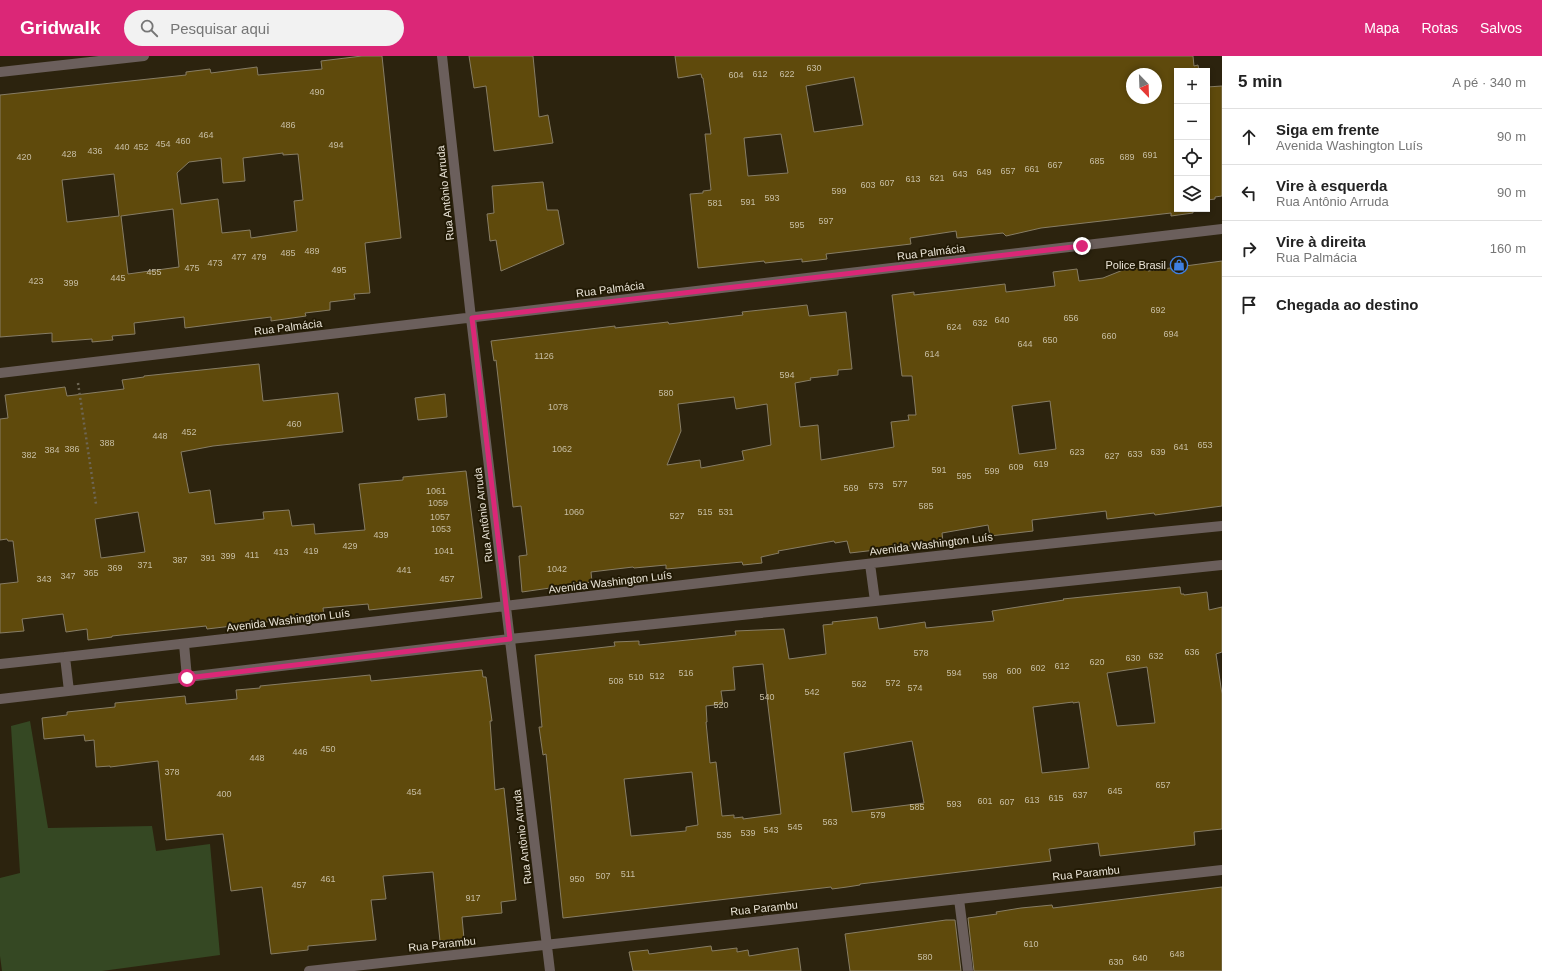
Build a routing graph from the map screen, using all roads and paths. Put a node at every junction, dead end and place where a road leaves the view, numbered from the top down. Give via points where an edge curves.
1 (144, 56) edge
2 (442, 56) edge
3 (0, 72) edge
4 (1222, 229) edge
5 (472, 318) junction
6 (75, 364) junction
7 (0, 373) edge
8 (96, 504) dead end
9 (1222, 526) edge
10 (870, 564) junction
11 (1222, 565) edge
12 (875, 601) junction
13 (506, 606) junction
14 (510, 639) junction
15 (184, 644) junction
16 (65, 657) junction
17 (0, 664) edge
18 (187, 678) junction
19 (69, 691) junction
20 (0, 699) edge
21 (1222, 870) edge
22 (959, 899) junction
23 (547, 944) junction
24 (309, 971) edge
25 (550, 971) edge
26 (968, 971) edge

1 - 3 street
2 - 5 street, Rua Antônio Arruda
4 - 5 street, Rua Palmácia
5 - 6 street, Rua Palmácia
5 - 13 street, Rua Antônio Arruda
6 - 7 street, Rua Palmácia
6 - 8 path
9 - 10 street, Avenida Washington Luís
10 - 12 street
10 - 13 street, Avenida Washington Luís
11 - 12 street
12 - 14 street
13 - 14 street, Rua Antônio Arruda
13 - 15 street, Avenida Washington Luís
14 - 18 street
14 - 23 street, Rua Antônio Arruda
15 - 16 street, Avenida Washington Luís
15 - 18 street
16 - 17 street, Avenida Washington Luís
16 - 19 street
18 - 19 street
19 - 20 street
21 - 22 street, Rua Parambu
22 - 23 street, Rua Parambu
22 - 26 street
23 - 24 street, Rua Parambu
23 - 25 street, Rua Antônio Arruda

